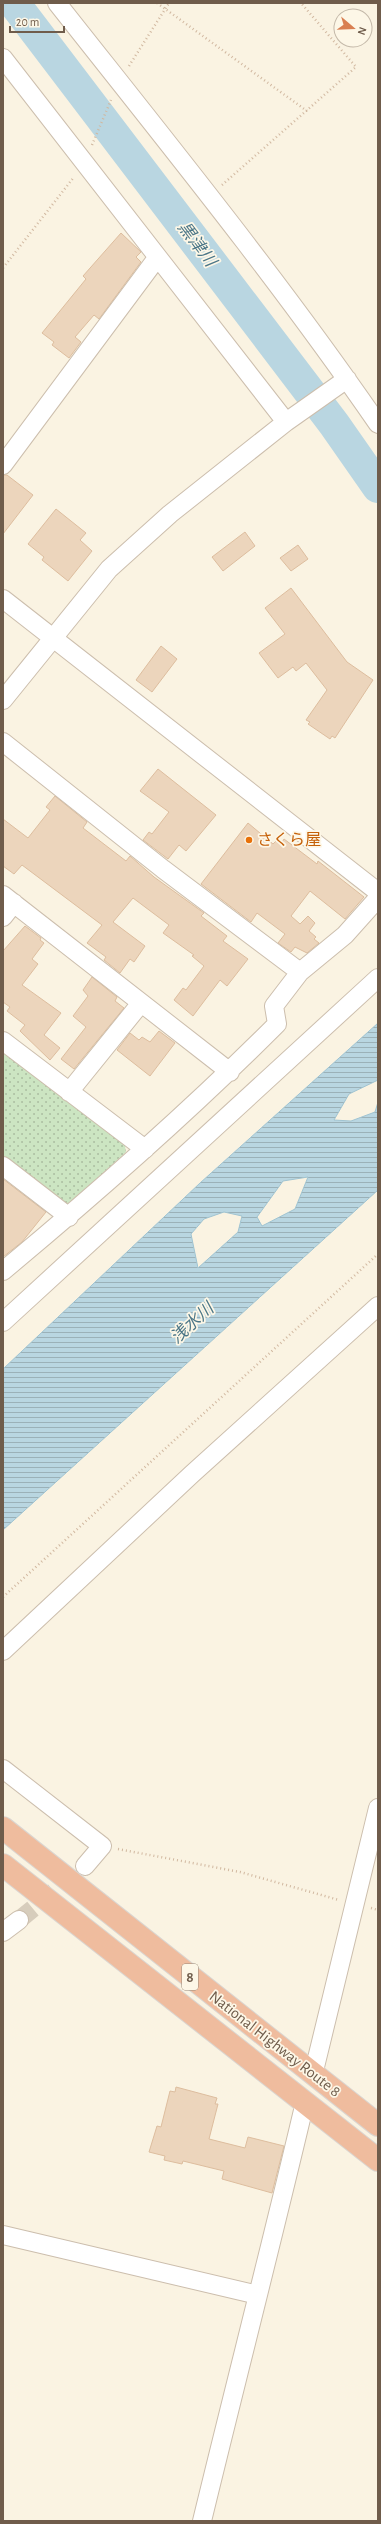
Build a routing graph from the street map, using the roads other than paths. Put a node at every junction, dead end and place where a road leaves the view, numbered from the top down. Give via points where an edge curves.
1 (57, 3) edge
2 (3, 58) edge
3 (157, 258) junction
4 (347, 379) junction
5 (286, 422) junction
6 (378, 424) edge
7 (3, 465) edge
8 (3, 599) edge
9 (52, 637) junction
10 (3, 700) edge
11 (3, 742) edge
12 (378, 892) edge
13 (378, 898) edge
14 (8, 899) edge
15 (3, 917) edge
16 (300, 972) junction
17 (377, 978) edge
18 (140, 1003) junction
19 (3, 1041) edge
20 (230, 1072) junction
21 (69, 1092) junction
22 (145, 1149) junction
23 (3, 1166) edge
24 (69, 1216) junction
25 (3, 1271) edge
26 (378, 1306) edge
27 (3, 1322) edge
28 (3, 1651) edge
29 (3, 1769) edge
30 (378, 1808) edge
31 (3, 1828) edge
32 (3, 1865) edge
33 (85, 1866) tunnel mouth
34 (19, 1920) tunnel mouth
35 (3, 1932) edge
36 (313, 2075) junction
37 (305, 2102) junction
38 (378, 2125) edge
39 (378, 2160) edge
40 (3, 2235) edge
41 (258, 2295) junction
42 (202, 2521) edge

1 - 4 street via 210,196
2 - 3 street
3 - 5 street
3 - 7 street
4 - 5 street
4 - 6 street
5 - 9 street via 170,514 109,569
8 - 9 street
9 - 10 street
9 - 12 street
11 - 16 street via 163,869
13 - 16 street via 345,935
14 - 15 street
14 - 18 street
16 - 20 street via 274,1006 277,1024
17 - 27 street
18 - 20 street
18 - 21 street
19 - 21 street
20 - 22 street
21 - 22 street
22 - 24 street
23 - 24 street
24 - 25 street
26 - 28 street via 192,1474
29 - 33 street via 102,1846
30 - 36 street
31 - 36 highway, National Highway Route 8 / 8
32 - 37 highway, National Highway Route 8 / 8
34 - 35 street
36 - 38 highway, National Highway Route 8 / 8
37 - 39 highway, National Highway Route 8 / 8
37 - 41 street
40 - 41 street
41 - 42 street

